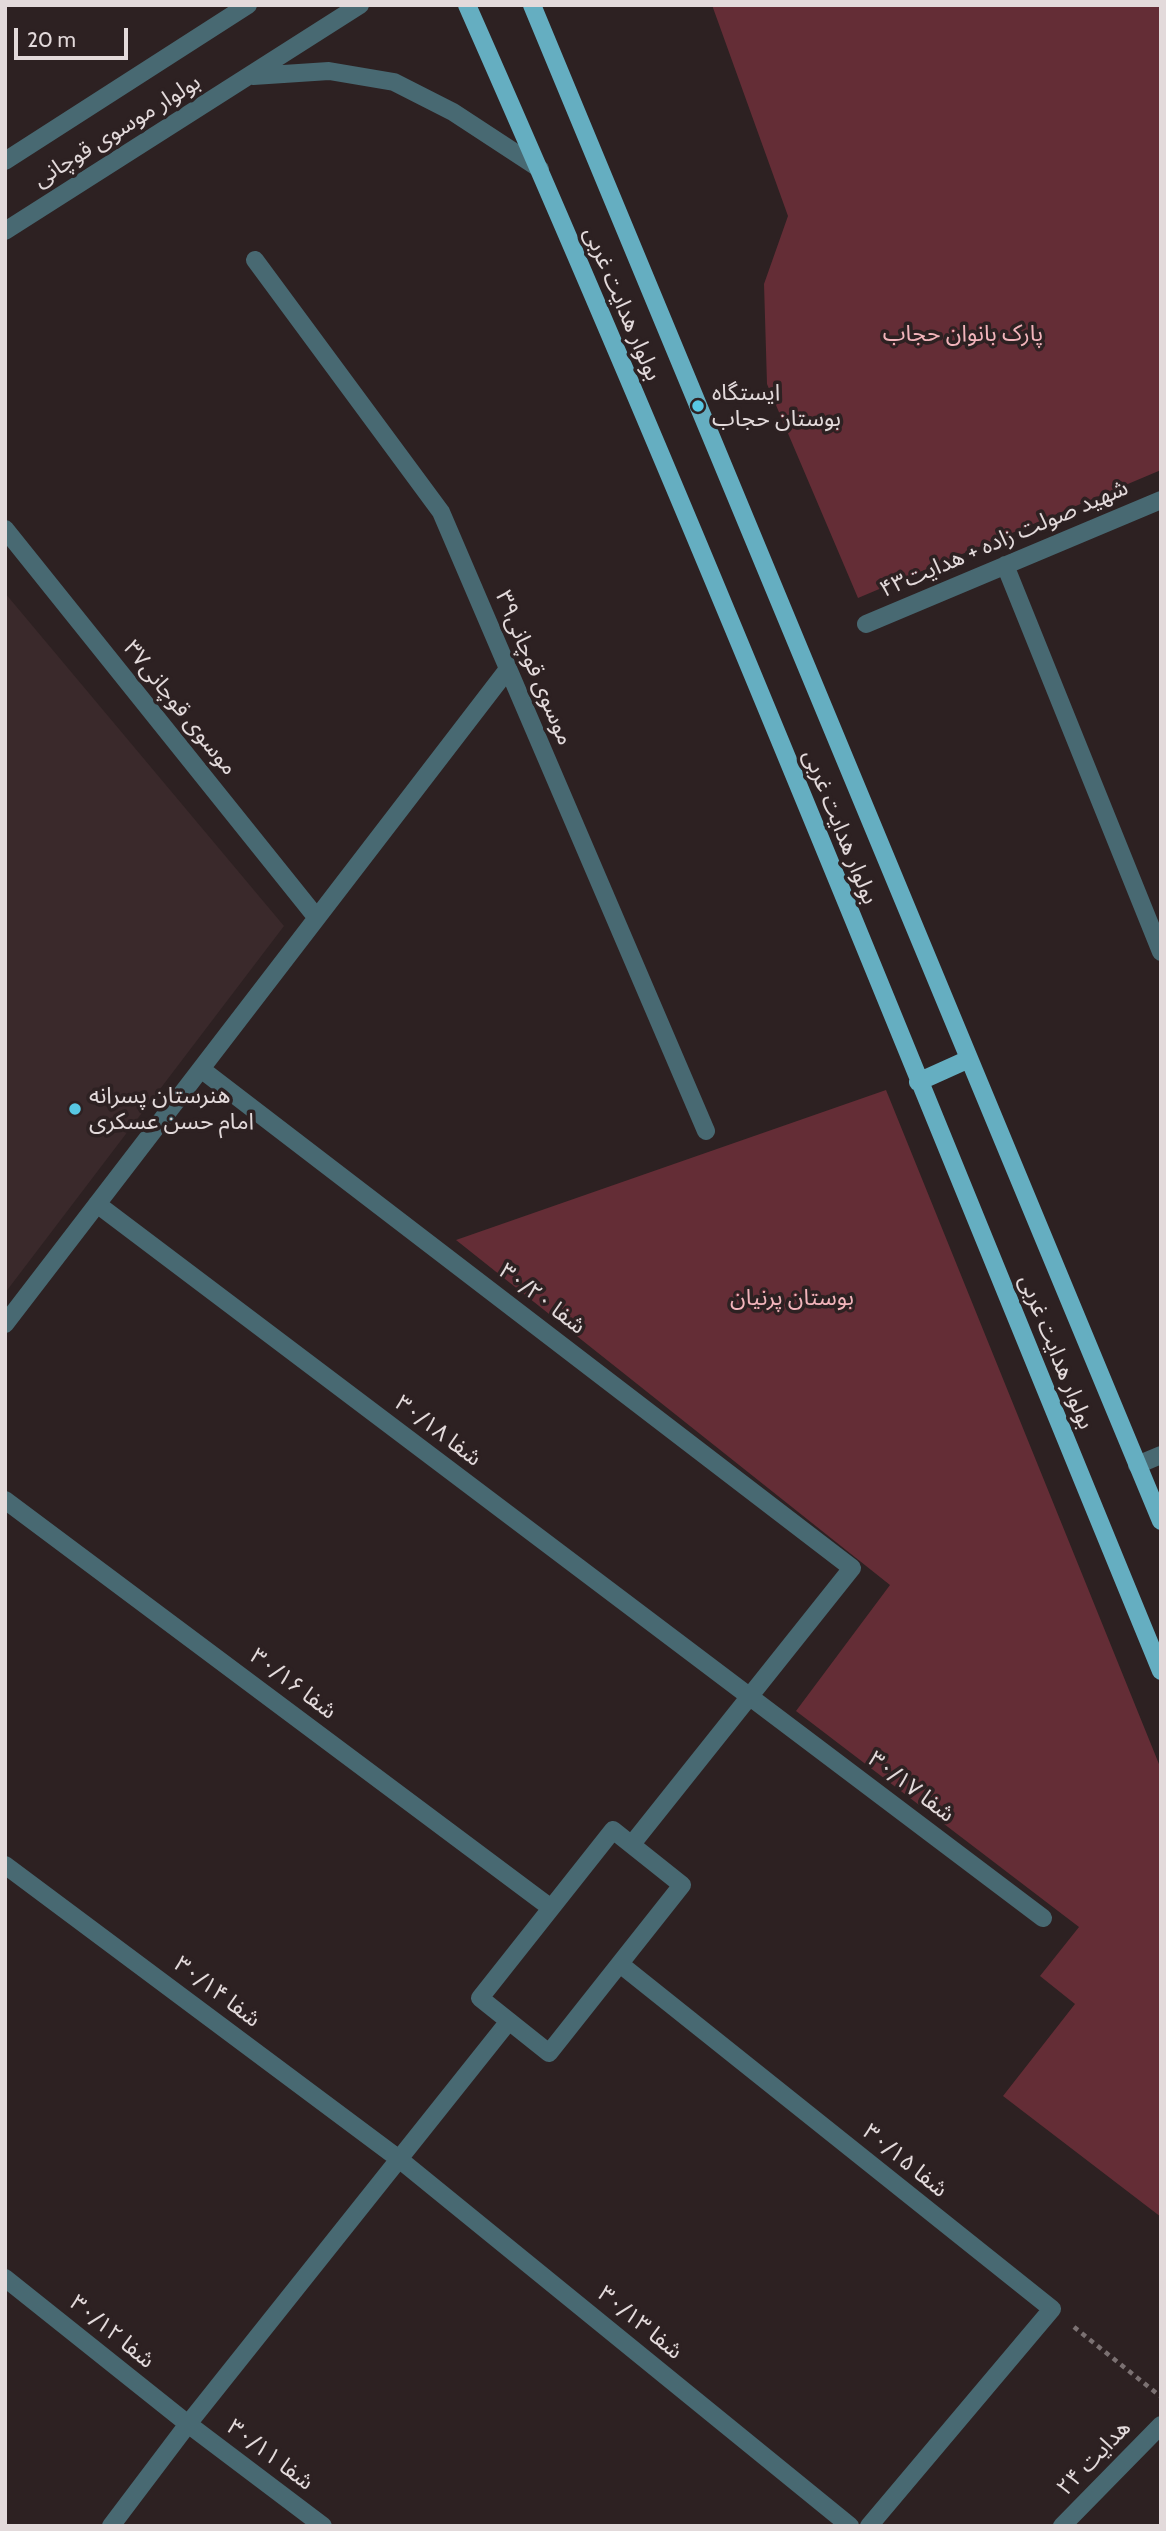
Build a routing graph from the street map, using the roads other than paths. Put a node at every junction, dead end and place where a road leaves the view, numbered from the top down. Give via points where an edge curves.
1 (248, 5) edge
2 (360, 5) edge
3 (467, 5) edge
4 (532, 5) edge
5 (249, 76) junction
6 (5, 161) edge
7 (540, 169) junction
8 (5, 231) edge
9 (255, 260) dead end
10 (1161, 500) edge
11 (5, 528) edge
12 (1005, 565) junction
13 (866, 624) dead end
14 (508, 669) junction
15 (317, 918) junction
16 (1161, 952) edge
17 (969, 1059) junction
18 (201, 1069) junction
19 (918, 1082) junction
20 (706, 1131) dead end
21 (97, 1205) junction
22 (5, 1324) edge
23 (1161, 1455) edge
24 (1137, 1465) junction
25 (5, 1500) edge
26 (1161, 1521) edge
27 (1161, 1671) edge
28 (750, 1696) junction
29 (632, 1844) junction
30 (5, 1865) edge
31 (551, 1908) junction
32 (1043, 1917) dead end
33 (620, 1964) junction
34 (509, 2021) junction
35 (399, 2159) junction
36 (5, 2278) edge
37 (188, 2424) junction
38 (1161, 2426) edge
39 (111, 2526) edge
40 (323, 2526) edge
41 (850, 2526) edge
42 (869, 2526) edge
43 (1062, 2526) edge

1 - 6 street, بولوار موسوی قوچانی
2 - 5 street, بولوار موسوی قوچانی
3 - 7 main road, بولوار هدایت غربی
4 - 17 main road, بولوار هدایت غربی
5 - 7 street via 329,71 394,82 453,112
5 - 8 street, بولوار موسوی قوچانی
7 - 19 main road, بولوار هدایت غربی
9 - 14 street, موسوی قوچانی۳۹ via 441,512
10 - 12 street, شهید صولت زاده + هدایت۴۳
11 - 15 street, موسوی قوچانی۳۷
12 - 13 street, شهید صولت زاده + هدایت۴۳
12 - 16 street
14 - 15 street
14 - 20 street, موسوی قوچانی۳۹
15 - 18 street
17 - 19 main road
17 - 24 main road, بولوار هدایت غربی
18 - 21 street
18 - 28 street, شفا ۳۰/۲۰ via 852,1568
19 - 27 main road, بولوار هدایت غربی
21 - 22 street
21 - 28 street, شفا ۳۰/۱۸
23 - 24 street
24 - 26 main road, بولوار هدایت غربی
25 - 31 street, شفا ۳۰/۱۶
28 - 29 street
28 - 32 street, شفا ۳۰/۱۷
29 - 31 street via 613,1830
29 - 33 street via 682,1885
30 - 35 street, شفا ۳۰/۱۴
31 - 34 street via 480,1997
33 - 34 street via 549,2053
33 - 42 street, شفا ۳۰/۱۵ via 1052,2309
34 - 35 street
35 - 37 street
35 - 41 street, شفا ۳۰/۱۳
36 - 37 street, شفا ۳۰/۱۲
37 - 39 street
37 - 40 street, شفا ۳۰/۱۱
38 - 43 street, هدایت ۲۴

